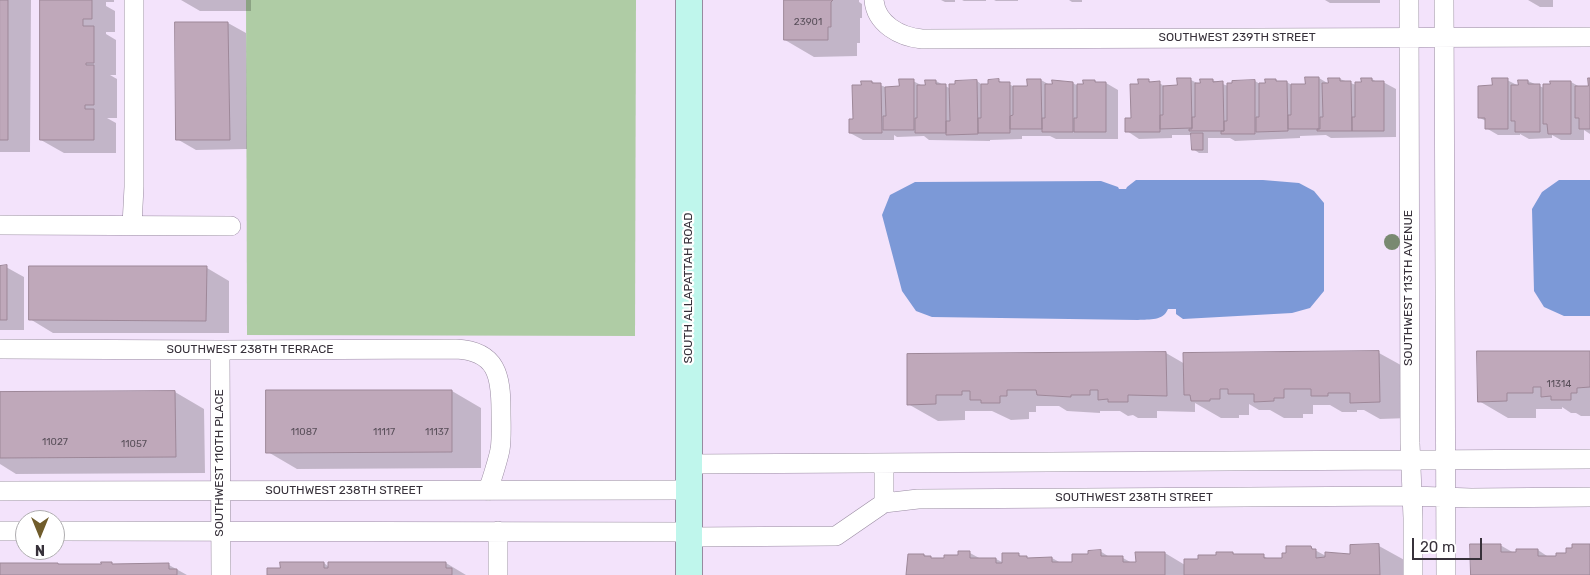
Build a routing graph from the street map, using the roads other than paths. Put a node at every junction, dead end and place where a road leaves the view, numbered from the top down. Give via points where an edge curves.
1 (134, 0) edge
2 (689, 0) edge
3 (874, 0) edge
4 (1409, 0) edge
5 (1444, 0) edge
6 (1590, 36) edge
7 (1409, 37) junction
8 (1444, 38) junction
9 (0, 225) edge
10 (132, 225) junction
11 (231, 226) dead end
12 (0, 349) edge
13 (220, 350) junction
14 (1590, 459) edge
15 (1411, 460) junction
16 (1446, 460) junction
17 (689, 464) junction
18 (884, 464) junction
19 (689, 490) junction
20 (0, 491) edge
21 (221, 491) junction
22 (488, 491) junction
23 (1412, 496) junction
24 (1446, 497) junction
25 (1590, 497) edge
26 (884, 503) junction
27 (221, 530) junction
28 (498, 530) junction
29 (0, 531) edge
30 (15, 531) edge
31 (65, 531) edge
32 (689, 534) junction
33 (221, 575) edge
34 (498, 575) edge
35 (689, 575) edge
36 (1413, 575) edge
37 (1446, 575) edge

1 - 10 street
2 - 17 main road, SOUTH ALLAPATTAH ROAD
3 - 7 street, SOUTHWEST 239TH STREET via 876,13 888,26 904,36 922,38
4 - 7 street, SOUTHWEST 113TH AVENUE
5 - 8 street
6 - 8 street, SOUTHWEST 239TH STREET
7 - 8 street, SOUTHWEST 239TH STREET
7 - 15 street, SOUTHWEST 113TH AVENUE
8 - 16 street
9 - 10 street
10 - 11 street
12 - 13 street, SOUTHWEST 238TH TERRACE
13 - 21 street, SOUTHWEST 110TH PLACE
13 - 22 street, SOUTHWEST 238TH TERRACE via 463,349 480,354 494,368 501,388 500,444
14 - 16 street
15 - 16 street
15 - 18 street
15 - 23 street, SOUTHWEST 113TH AVENUE
16 - 24 street
17 - 18 street
17 - 19 main road, SOUTH ALLAPATTAH ROAD
18 - 26 street
19 - 22 street, SOUTHWEST 238TH STREET
19 - 32 main road, SOUTH ALLAPATTAH ROAD
20 - 21 street, SOUTHWEST 238TH STREET
21 - 22 street, SOUTHWEST 238TH STREET
21 - 27 street, SOUTHWEST 110TH PLACE
23 - 24 street, SOUTHWEST 238TH STREET
23 - 26 street, SOUTHWEST 238TH STREET via 918,499
23 - 36 street, SOUTHWEST 113TH AVENUE
24 - 25 street, SOUTHWEST 238TH STREET
24 - 37 street
26 - 32 street, SOUTHWEST 238TH STREET via 836,536
27 - 28 street, SOUTHWEST 238TH STREET
27 - 31 street, SOUTHWEST 238TH STREET
27 - 33 street, SOUTHWEST 110TH PLACE
28 - 32 street, SOUTHWEST 238TH STREET
28 - 34 street
29 - 30 street
32 - 35 main road, SOUTH ALLAPATTAH ROAD

